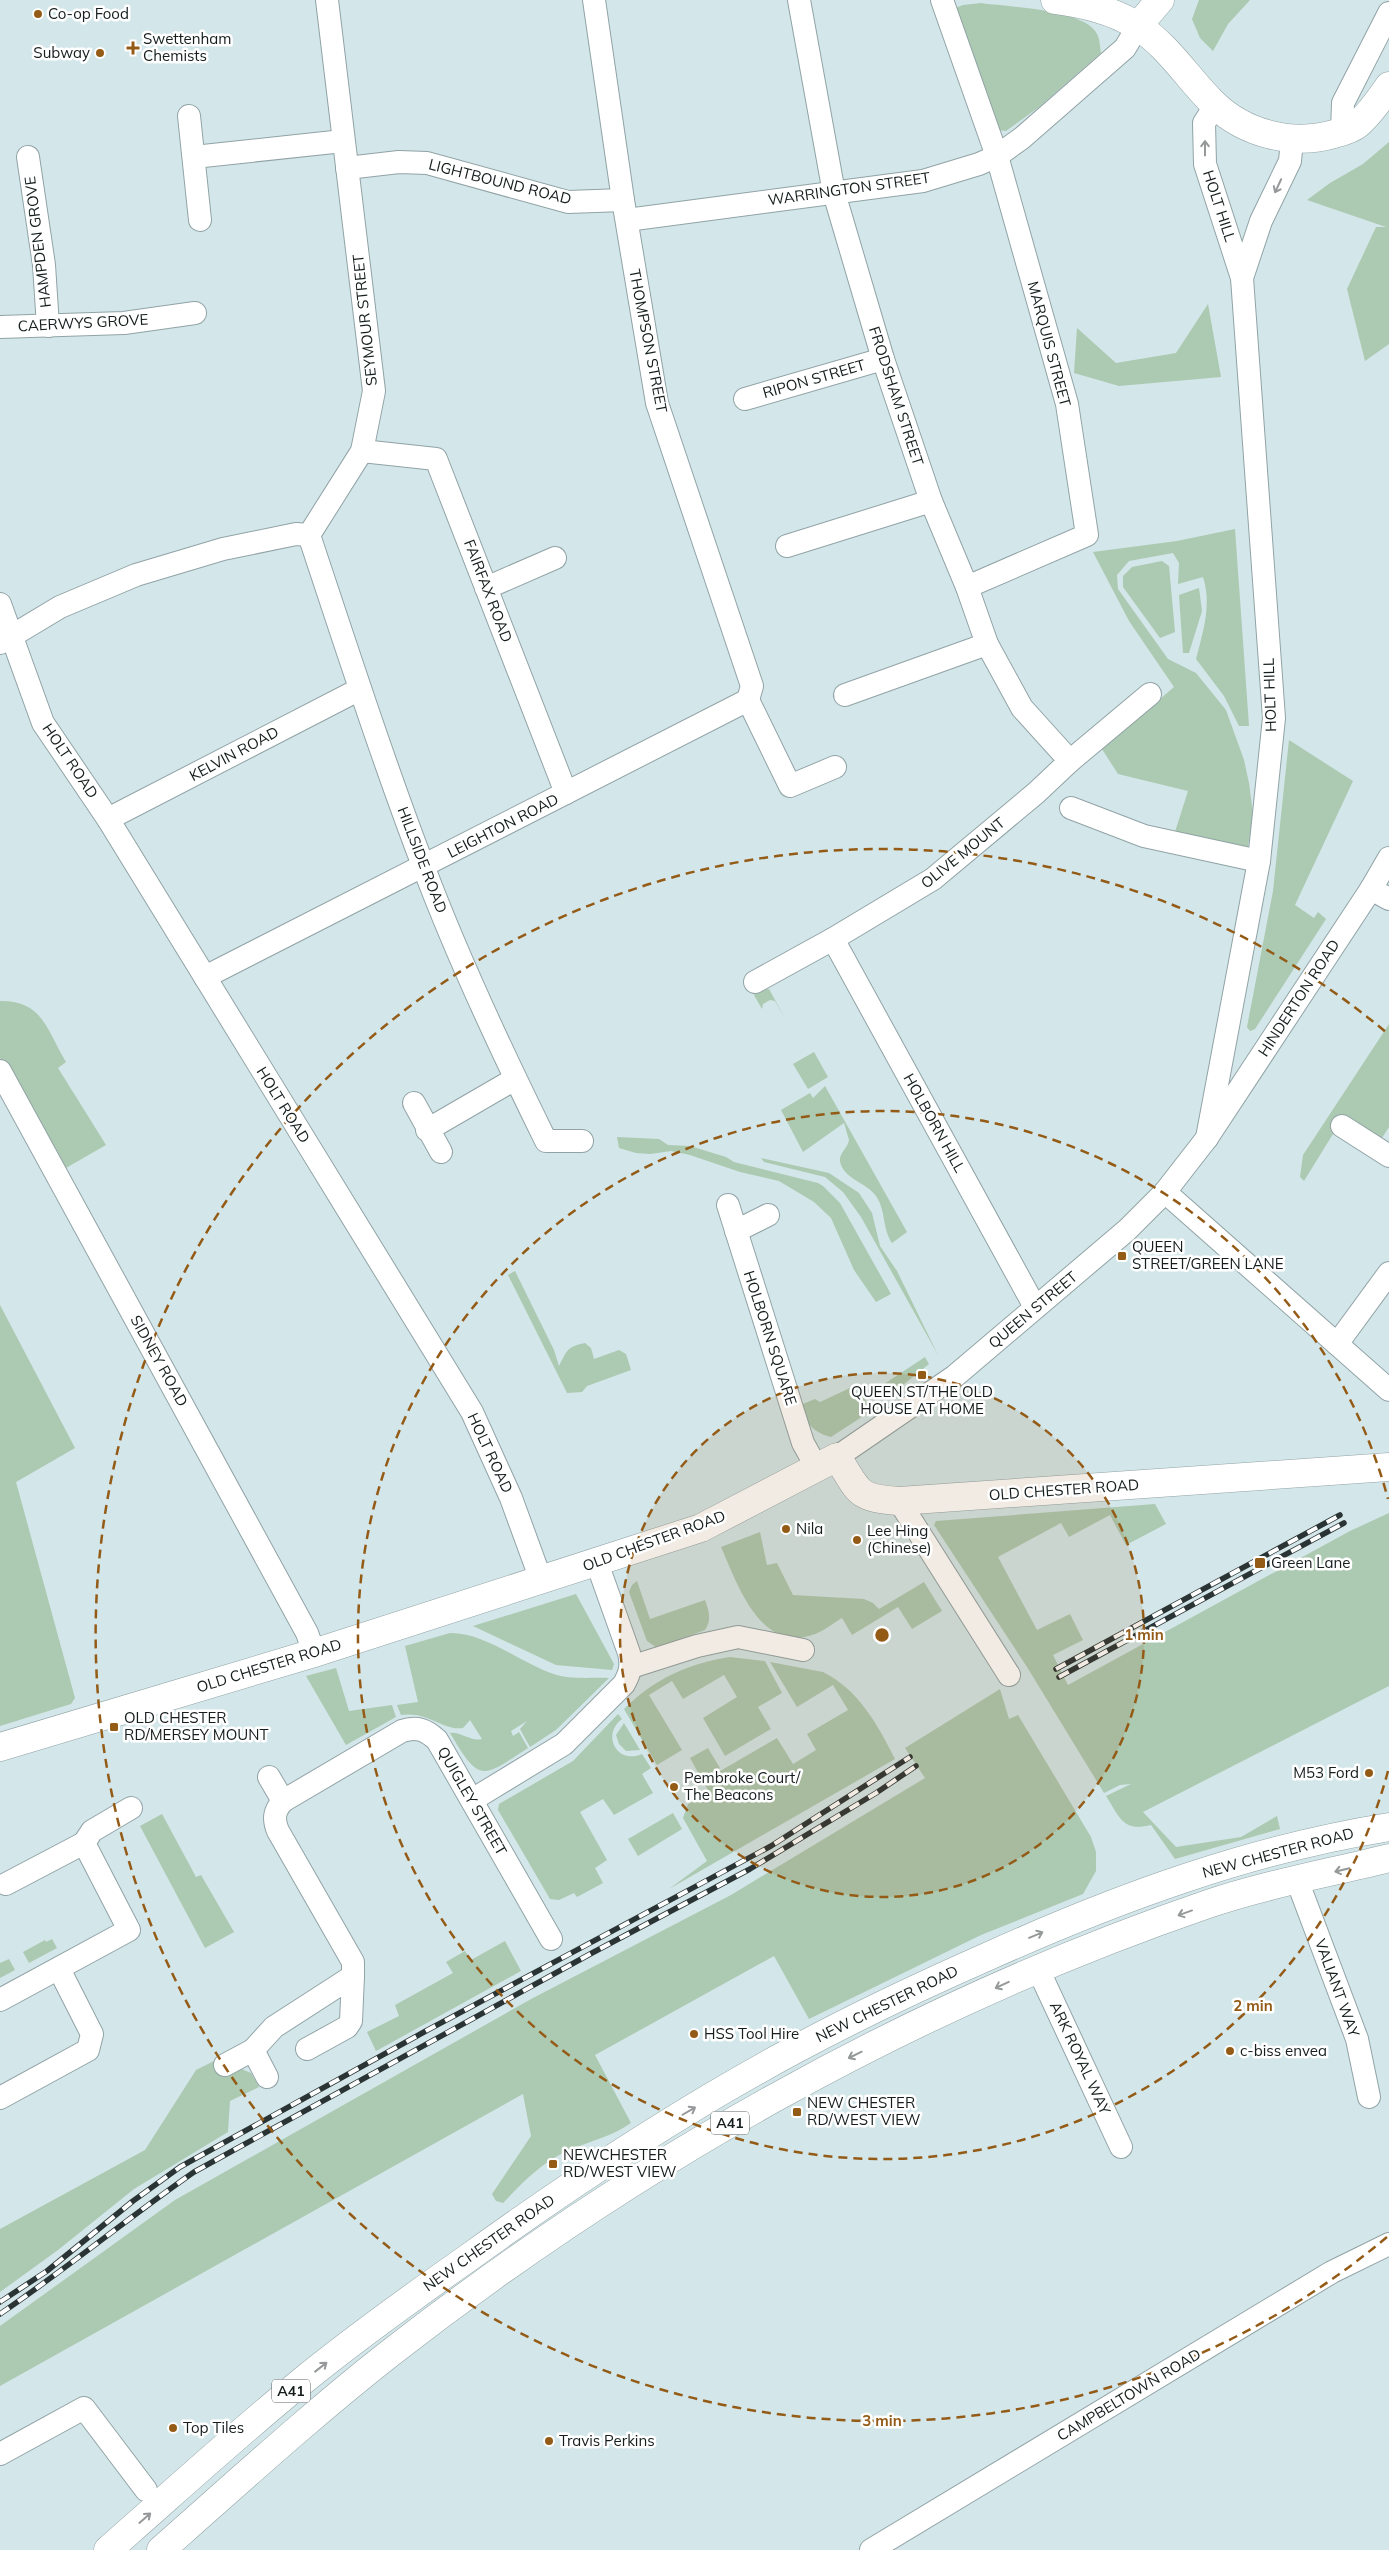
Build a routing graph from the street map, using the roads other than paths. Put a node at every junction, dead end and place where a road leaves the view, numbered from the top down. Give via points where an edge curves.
1 (327, 0) edge
2 (594, 0) edge
3 (799, 0) edge
4 (942, 0) edge
5 (1055, 0) edge
6 (1160, 0) edge
7 (1389, 13) edge
8 (1138, 26) junction
9 (1389, 86) edge
10 (1215, 106) junction
11 (189, 116) dead end
12 (1342, 132) junction
13 (1292, 140) junction
14 (343, 141) junction
15 (997, 156) junction
16 (28, 157) dead end
17 (194, 157) junction
18 (346, 168) junction
19 (834, 193) junction
20 (625, 210) junction
21 (200, 220) dead end
22 (1242, 278) junction
23 (195, 313) dead end
24 (48, 326) junction
25 (0, 327) edge
26 (883, 359) junction
27 (745, 399) dead end
28 (362, 451) junction
29 (931, 501) junction
30 (309, 535) junction
31 (787, 546) dead end
32 (554, 558) dead end
33 (967, 587) junction
34 (486, 588) junction
35 (0, 604) edge
36 (5, 640) edge
37 (987, 644) junction
38 (360, 689) junction
39 (1150, 694) dead end
40 (845, 695) dead end
41 (748, 700) junction
42 (1070, 761) junction
43 (835, 767) dead end
44 (566, 793) junction
45 (1071, 808) dead end
46 (108, 818) junction
47 (1389, 858) edge
48 (1259, 860) junction
49 (424, 867) junction
50 (1380, 894) edge
51 (833, 939) junction
52 (205, 977) junction
53 (754, 982) dead end
54 (0, 1071) edge
55 (515, 1078) junction
56 (414, 1103) dead end
57 (1342, 1126) dead end
58 (427, 1130) junction
59 (1207, 1138) junction
60 (582, 1141) dead end
61 (1385, 1145) edge
62 (441, 1152) dead end
63 (1165, 1192) junction
64 (728, 1206) dead end
65 (768, 1215) dead end
66 (736, 1232) junction
67 (1389, 1273) edge
68 (1035, 1307) junction
69 (1337, 1344) junction
70 (1389, 1390) edge
71 (827, 1462) junction
72 (1389, 1467) edge
73 (899, 1501) junction
74 (597, 1563) junction
75 (542, 1580) junction
76 (803, 1650) dead end
77 (314, 1653) junction
78 (631, 1667) junction
79 (1010, 1675) dead end
80 (0, 1747) edge
81 (269, 1777) dead end
82 (472, 1800) junction
83 (283, 1801) junction
84 (131, 1808) dead end
85 (1389, 1827) edge
86 (84, 1843) junction
87 (1389, 1858) edge
88 (1297, 1880) junction
89 (6, 1884) dead end
90 (551, 1939) dead end
91 (59, 1969) junction
92 (1038, 1969) junction
93 (353, 1976) junction
94 (0, 2000) edge
95 (307, 2049) dead end
96 (253, 2050) junction
97 (225, 2065) dead end
98 (266, 2078) dead end
99 (0, 2098) edge
100 (1369, 2098) dead end
101 (1121, 2147) dead end
102 (1389, 2244) edge
103 (0, 2454) edge
104 (146, 2490) dead end
105 (108, 2550) edge
106 (160, 2550) edge
107 (871, 2550) edge

1 - 14 street, SEYMOUR STREET
2 - 20 street, THOMPSON STREET
3 - 19 street, FRODSHAM STREET
4 - 15 street, MARQUIS STREET
5 - 8 main road via 1078,3
6 - 8 main road
7 - 12 street via 1343,103
8 - 10 main road via 1164,49
8 - 15 street, WARRINGTON STREET via 1125,48
9 - 12 main road via 1357,125
10 - 13 main road via 1254,130
22 -> 10 street, HOLT HILL via 1205,164 1204,123
11 - 17 street
12 - 13 main road via 1315,139
13 -> 22 street, HOLT HILL via 1290,161 1261,221
14 - 17 street
14 - 18 street, SEYMOUR STREET
15 - 19 street, WARRINGTON STREET via 923,181
15 - 33 street, MARQUIS STREET via 1067,404 1086,535
16 - 24 street, HAMPDEN GROVE via 44,265
17 - 21 street
18 - 20 street, LIGHTBOUND ROAD via 399,162 427,163 568,202
18 - 28 street, SEYMOUR STREET via 374,391
19 - 20 street, WARRINGTON STREET
19 - 26 street, FRODSHAM STREET
20 - 41 street, THOMPSON STREET via 657,402 752,686
22 - 48 street, HOLT HILL via 1274,718
23 - 24 street, CAERWYS GROVE via 124,323
24 - 25 street, CAERWYS GROVE
26 - 27 street, RIPON STREET
26 - 29 street, FRODSHAM STREET
28 - 30 street, SEYMOUR STREET
28 - 34 street, FAIRFAX ROAD via 436,459
29 - 31 street
29 - 33 street, FRODSHAM STREET
30 - 36 street via 296,534 223,549 136,575 60,607
30 - 38 street, HILLSIDE ROAD
32 - 34 street
33 - 37 street, FRODSHAM STREET
34 - 44 street, FAIRFAX ROAD
35 - 36 street, HOLT ROAD
36 - 46 street, HOLT ROAD via 43,723
37 - 40 street
37 - 42 street, FRODSHAM STREET via 1022,708
38 - 46 street, KELVIN ROAD
38 - 49 street, HILLSIDE ROAD
39 - 42 street, OLIVE MOUNT
41 - 43 street via 790,786
41 - 44 street, LEIGHTON ROAD
42 - 51 street, OLIVE MOUNT via 933,879
44 - 49 street, LEIGHTON ROAD
45 - 48 street via 1144,836
46 - 52 street, HOLT ROAD
47 - 50 street, HINDERTON ROAD
48 - 59 street, HOLT HILL
49 - 52 street, LEIGHTON ROAD
49 - 55 street, HILLSIDE ROAD
50 - 59 street, HINDERTON ROAD
51 - 53 street, OLIVE MOUNT
51 - 68 street, HOLBORN HILL
52 - 75 street, HOLT ROAD via 472,1412 511,1498
54 - 77 street, SIDNEY ROAD via 303,1624
55 - 58 street
55 - 60 street, HILLSIDE ROAD via 546,1141
56 - 58 street
57 - 61 street
58 - 62 street
59 - 63 street, QUEEN STREET
63 - 68 street, QUEEN STREET via 1127,1230
63 - 69 street
64 - 66 street, HOLBORN SQUARE
65 - 66 street
66 - 71 street, HOLBORN SQUARE via 803,1443
67 - 69 street
68 - 71 street, QUEEN STREET via 955,1376
69 - 70 street
71 - 73 main road, OLD CHESTER ROAD via 860,1493 873,1499
71 - 74 main road, OLD CHESTER ROAD via 701,1528
72 - 73 main road, OLD CHESTER ROAD
73 - 79 street
74 - 75 main road, OLD CHESTER ROAD
74 - 78 street
75 - 77 main road, OLD CHESTER ROAD
76 - 78 street via 738,1637
77 - 80 main road, OLD CHESTER ROAD
78 - 82 street via 624,1684 564,1744
81 - 83 street
82 - 83 street, QUIGLEY STREET via 437,1740 429,1732 410,1728
82 - 90 street, QUIGLEY STREET
83 - 93 street via 275,1812 276,1825 353,1962
84 - 86 street via 92,1831
105 -> 85 main road, NEW CHESTER ROAD / A41 via 300,2383 402,2304 525,2216 652,2133 794,2049 925,1984 1125,1900 1221,1865
86 - 89 street
86 - 91 street via 129,1930
87 -> 88 main road, NEW CHESTER ROAD / A41
88 -> 92 main road, NEW CHESTER ROAD / A41 via 1212,1903
88 - 100 street, VALIANT WAY via 1357,2039
91 - 94 street
91 - 99 street via 92,2034 88,2050
92 - 101 street, ARK ROYAL WAY
92 -> 106 main road, NEW CHESTER ROAD / A41 via 837,2064 717,2130 513,2262 300,2426
93 - 95 street via 351,2021 347,2027
93 - 96 street via 274,2027
96 - 97 street
96 - 98 street
102 - 107 street, CAMPBELTOWN ROAD via 1332,2272
103 - 104 street via 84,2408

